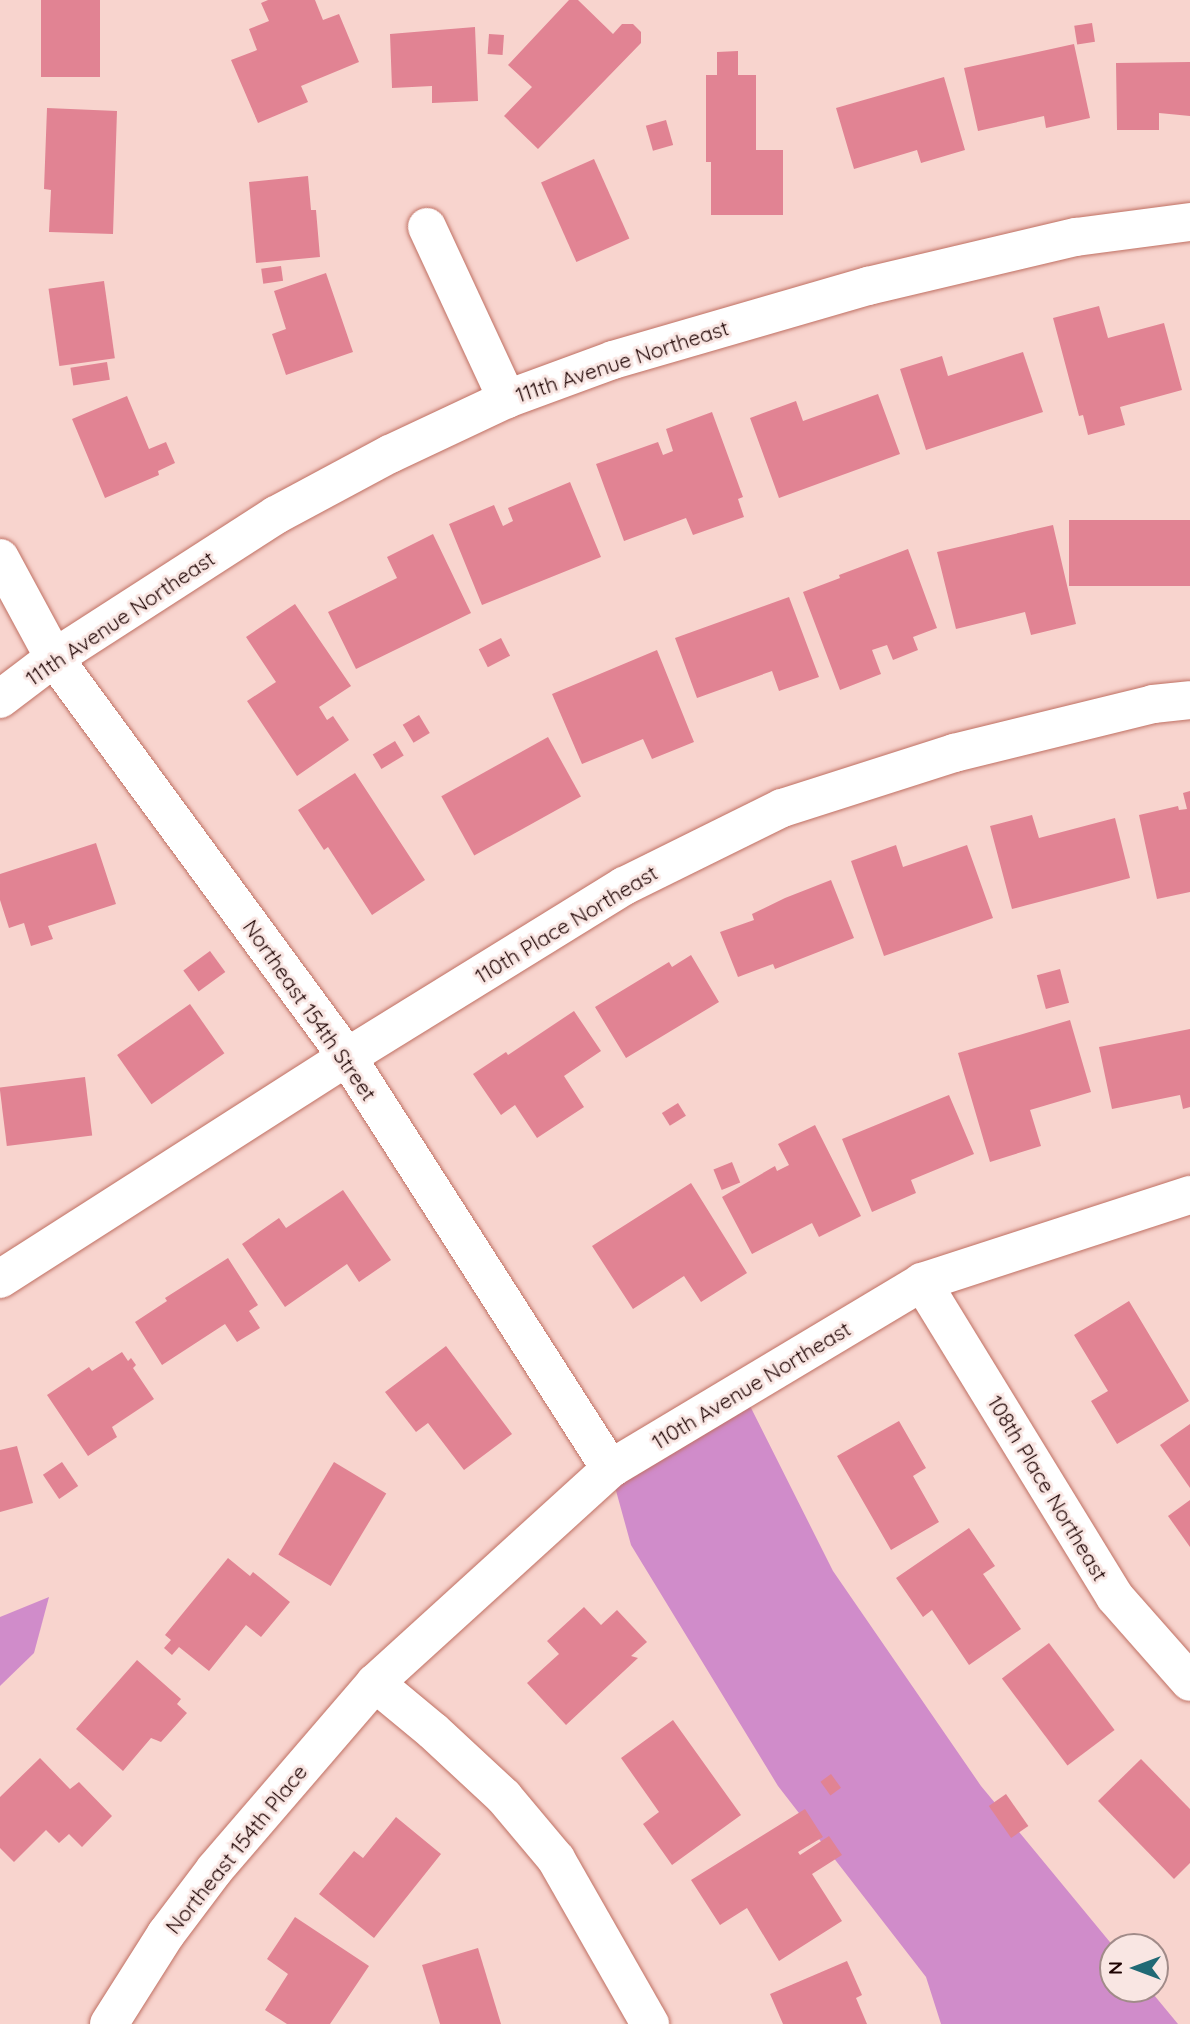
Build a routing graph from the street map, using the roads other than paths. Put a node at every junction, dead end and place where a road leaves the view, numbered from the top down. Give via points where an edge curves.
1 (1190, 222) edge
2 (427, 227) dead end
3 (507, 399) junction
4 (0, 558) edge
5 (54, 659) junction
6 (0, 699) edge
7 (1190, 700) edge
8 (347, 1057) junction
9 (1190, 1195) edge
10 (0, 1279) edge
11 (922, 1282) junction
12 (610, 1469) junction
13 (1190, 1682) edge
14 (375, 1683) junction
15 (109, 2024) edge
16 (650, 2024) edge

1 - 3 street, 111th Avenue Northeast via 1076,237 868,286 613,360
2 - 3 street
3 - 5 street, 111th Avenue Northeast via 276,515
4 - 5 street, Northeast 154th Street
5 - 6 street, 111th Avenue Northeast
5 - 8 street, Northeast 154th Street
7 - 8 street, 110th Place Northeast via 1153,704 954,753 782,808 624,886
8 - 10 street, 110th Place Northeast
8 - 12 street, Northeast 154th Street
9 - 11 street, 110th Avenue Northeast
11 - 12 street, 110th Avenue Northeast
11 - 13 street, 108th Place Northeast via 1115,1597
12 - 14 street, 110th Avenue Northeast
14 - 15 street, Northeast 154th Place via 215,1869 166,1934
14 - 16 street via 504,1797 556,1859

